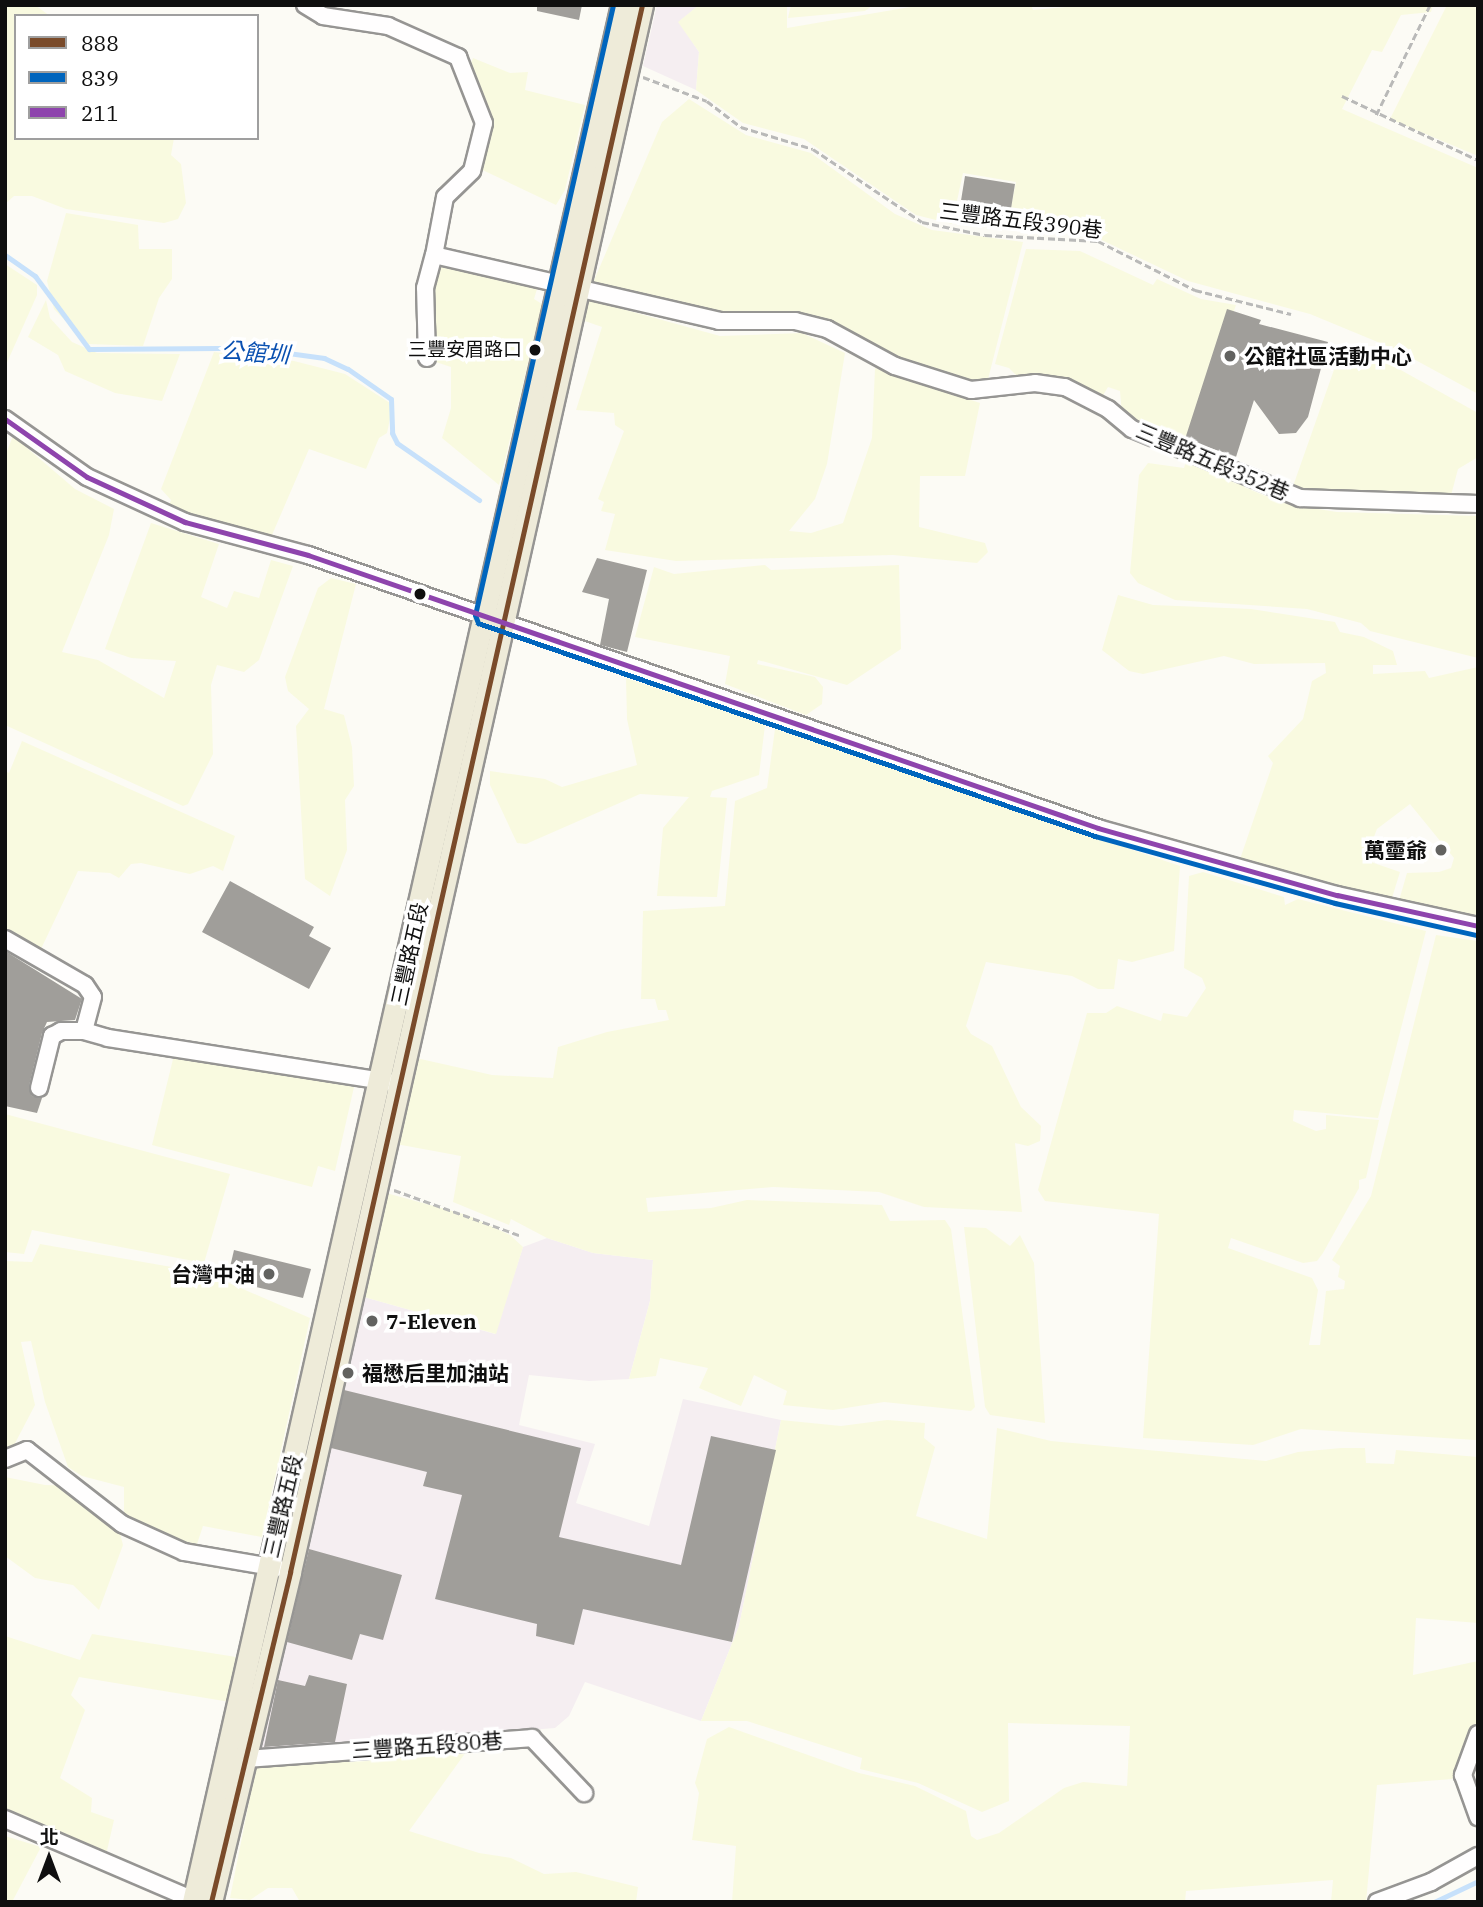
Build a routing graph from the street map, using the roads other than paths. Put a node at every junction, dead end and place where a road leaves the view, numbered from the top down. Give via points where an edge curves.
1 (304, 5) edge
2 (622, 5) edge
3 (642, 5) edge
4 (434, 255) junction
5 (559, 283) junction
6 (580, 289) junction
7 (427, 358) dead end
8 (5, 419) edge
9 (1478, 504) edge
10 (484, 617) junction
11 (505, 623) junction
12 (1478, 926) edge
13 (5, 939) edge
14 (84, 1031) junction
15 (389, 1083) junction
16 (39, 1088) dead end
17 (5, 1459) edge
18 (269, 1566) junction
19 (290, 1572) junction
20 (1478, 1734) edge
21 (247, 1759) junction
22 (584, 1793) dead end
23 (1478, 1817) edge
24 (5, 1819) edge
25 (1478, 1856) edge
26 (199, 1901) edge
27 (1377, 1902) edge

1 - 4 street via 323,16 388,26 458,57 484,123 472,171 446,197
2 - 5 main road, 三豐路五段
3 - 6 main road, 三豐路五段
4 - 5 street, 三豐路五段352巷
4 - 7 street via 425,288
5 - 6 street, 三豐路五段352巷
5 - 10 main road, 三豐路五段
6 - 9 street, 三豐路五段352巷 via 719,321 794,321 827,328 895,366 971,390 1035,383 1065,387 1108,409 1132,429 1300,498
6 - 11 main road, 三豐路五段
8 - 10 street via 87,477 163,513 308,555
10 - 11 street
10 - 15 main road, 三豐路五段
11 - 12 street via 1098,828 1337,895
11 - 15 main road, 三豐路五段
13 - 14 street via 85,985 93,997
14 - 15 street
14 - 16 street via 61,1031 52,1036
15 - 18 main road, 三豐路五段
15 - 19 main road, 三豐路五段 via 375,1183
17 - 18 street via 27,1450 122,1524 184,1552
18 - 19 street
18 - 26 main road, 三豐路五段
19 - 21 main road, 三豐路五段
20 - 23 street via 1463,1775
21 - 22 street, 三豐路五段80巷 via 532,1738
21 - 26 main road, 三豐路五段
24 - 26 street
25 - 27 street via 1431,1882

